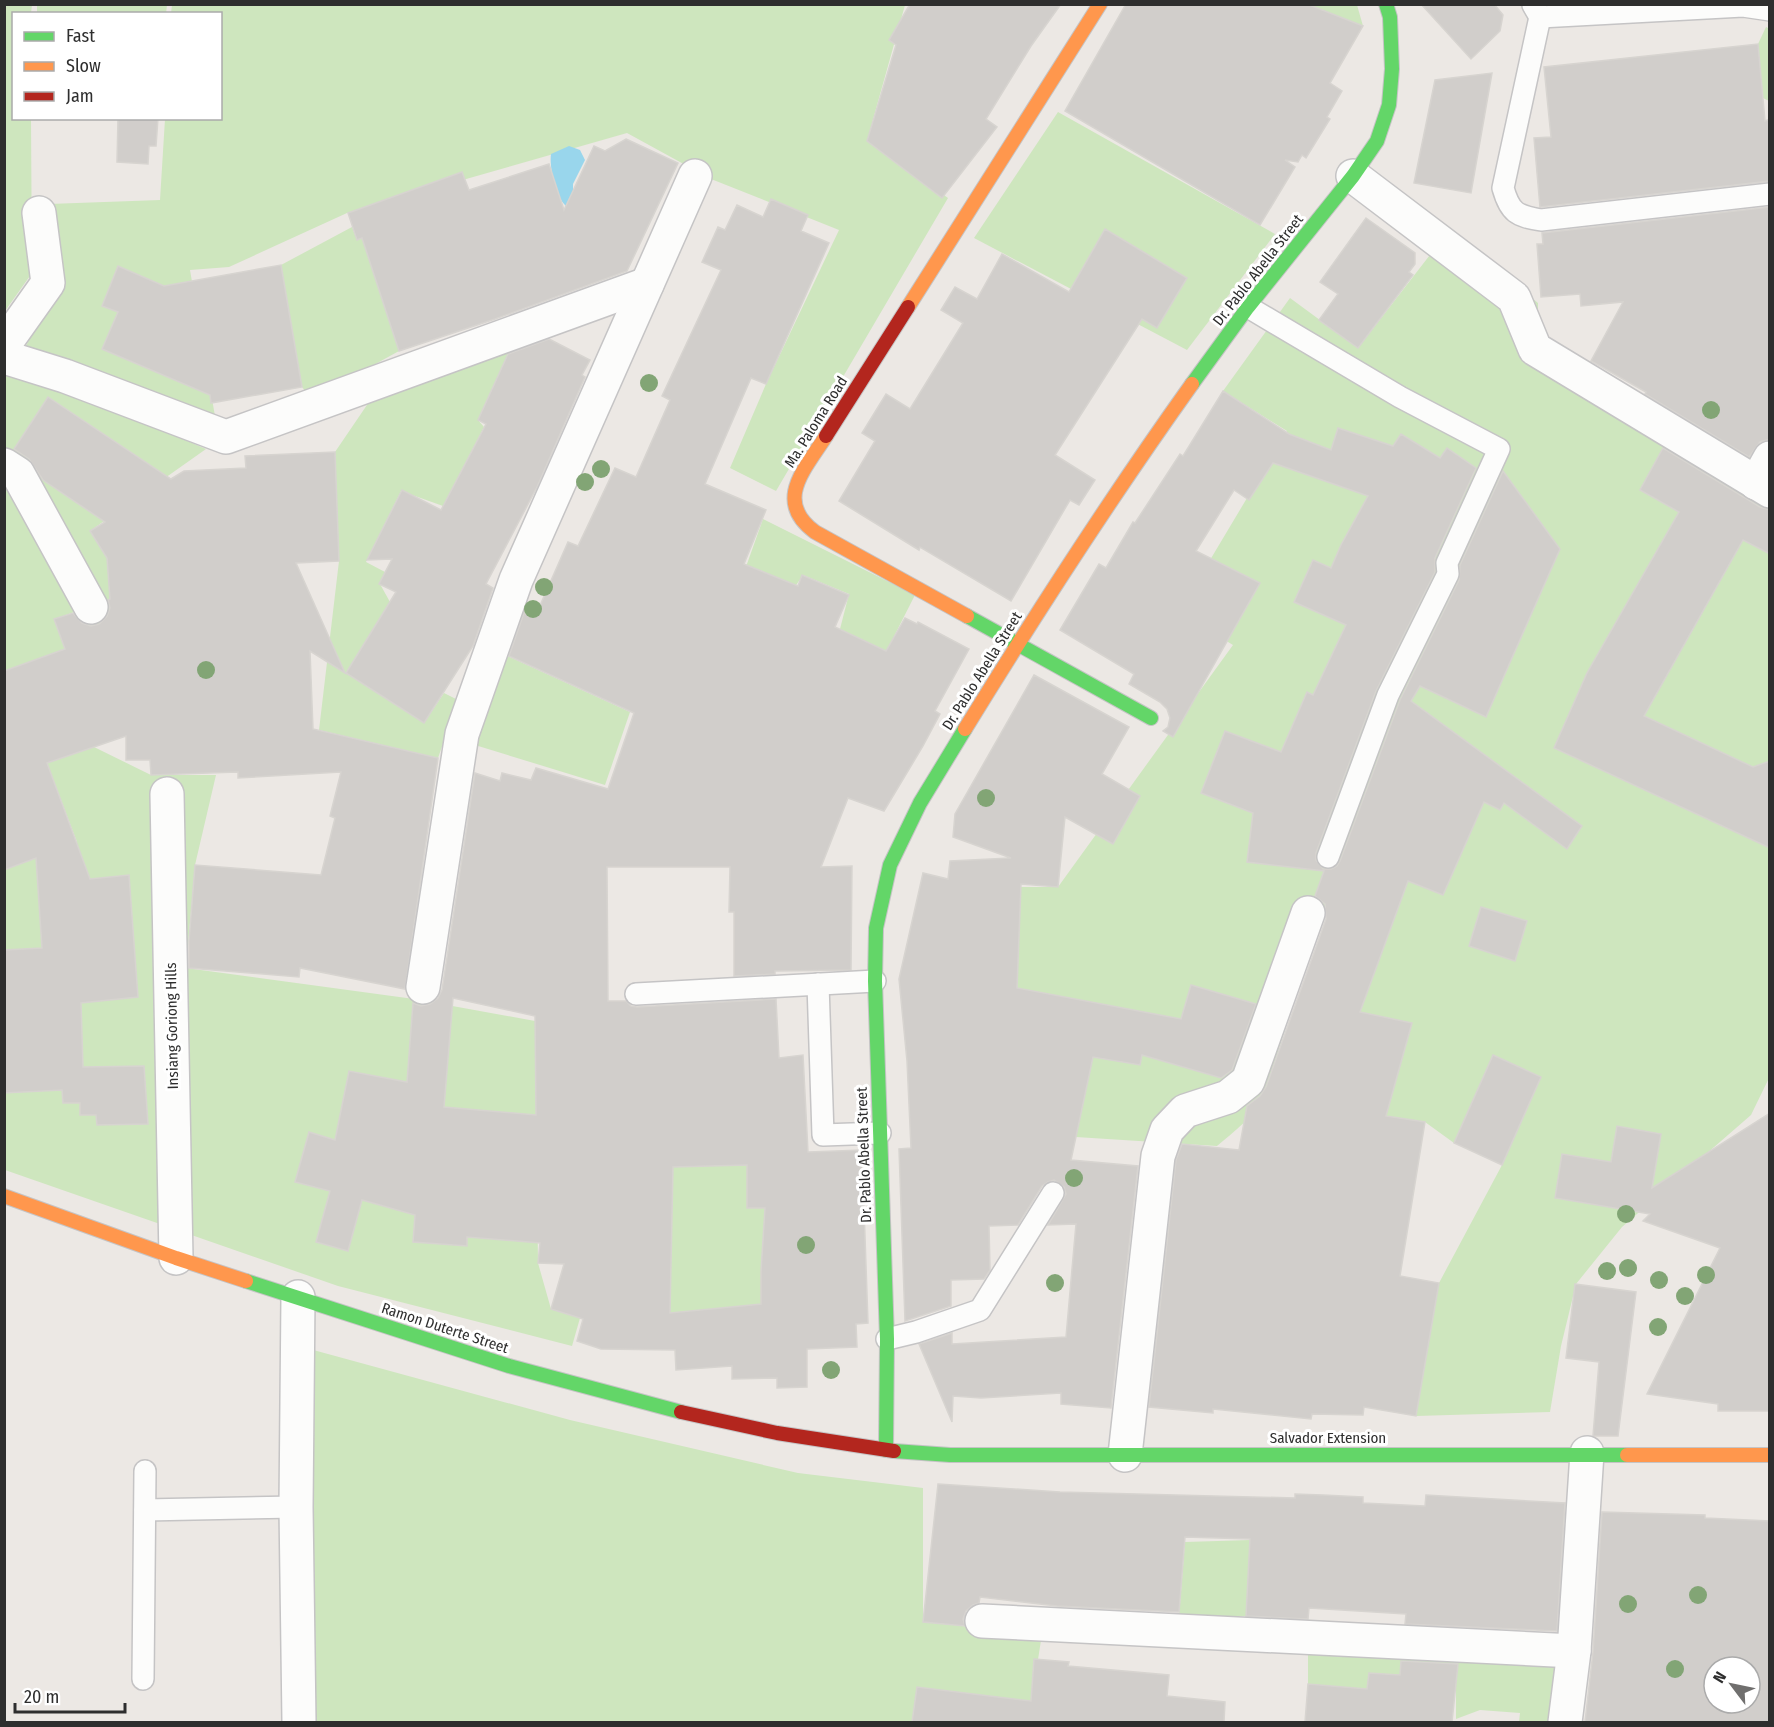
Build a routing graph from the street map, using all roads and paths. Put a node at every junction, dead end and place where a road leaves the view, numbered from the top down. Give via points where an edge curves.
1 (1100, 4) edge
2 (1386, 4) edge
3 (1770, 10) edge
4 (1536, 11) edge
5 (695, 176) dead end
6 (1353, 176) junction
7 (1770, 194) edge
8 (39, 213) dead end
9 (647, 284) junction
10 (1248, 307) junction
11 (4, 345) edge
12 (4, 357) edge
13 (4, 465) edge
14 (1765, 477) edge
15 (91, 608) dead end
16 (1017, 644) junction
17 (1151, 718) dead end
18 (167, 794) dead end
19 (1328, 857) dead end
20 (1308, 913) dead end
21 (875, 981) junction
22 (818, 984) junction
23 (423, 987) dead end
24 (636, 994) dead end
25 (880, 1133) junction
26 (1053, 1193) dead end
27 (4, 1196) edge
28 (176, 1258) junction
29 (298, 1298) junction
30 (887, 1339) junction
31 (886, 1450) junction
32 (1587, 1453) junction
33 (1125, 1455) junction
34 (1770, 1455) edge
35 (145, 1471) dead end
36 (296, 1507) junction
37 (145, 1510) junction
38 (982, 1621) dead end
39 (1574, 1651) junction
40 (142, 1679) dead end
41 (299, 1722) edge
42 (1565, 1722) edge

1 - 16 street, Ma. Paloma Road via 796,484 793,497 802,523 815,532
2 - 6 street, Dr. Pablo Abella Street via 1392,69 1389,105 1377,141
3 - 4 lane via 1743,6
4 - 7 lane via 1503,188 1508,205 1520,216 1541,220
5 - 9 street
6 - 10 street, Dr. Pablo Abella Street
6 - 14 street via 1514,298 1535,349
8 - 11 street via 48,283
9 - 12 street via 226,437
9 - 23 street via 516,580 462,734
10 - 16 street, Dr. Pablo Abella Street via 1159,431
10 - 19 lane via 1400,397 1499,449 1447,563 1448,574 1388,695
13 - 15 street via 18,474
16 - 17 street, Ma. Paloma Road
16 - 21 street, Dr. Pablo Abella Street via 920,802 890,865 876,928
18 - 28 street, Insiang Goriong Hills
20 - 33 street via 1248,1081 1228,1097 1185,1111 1167,1130 1158,1156
21 - 22 lane
21 - 25 street, Dr. Pablo Abella Street
22 - 24 lane
22 - 25 lane via 823,1135
25 - 30 street, Dr. Pablo Abella Street
26 - 30 lane via 980,1310
27 - 28 street, Ramon Duterte Street
28 - 29 street, Ramon Duterte Street
29 - 31 street, Ramon Duterte Street via 508,1366 629,1398 777,1432
29 - 36 street
30 - 31 street, Dr. Pablo Abella Street
31 - 33 street, Salvador Extension via 950,1455
32 - 33 street, Salvador Extension
32 - 34 street, Salvador Extension
32 - 39 street
35 - 37 lane
36 - 37 lane
36 - 41 street
37 - 40 lane
38 - 39 street
39 - 42 street

